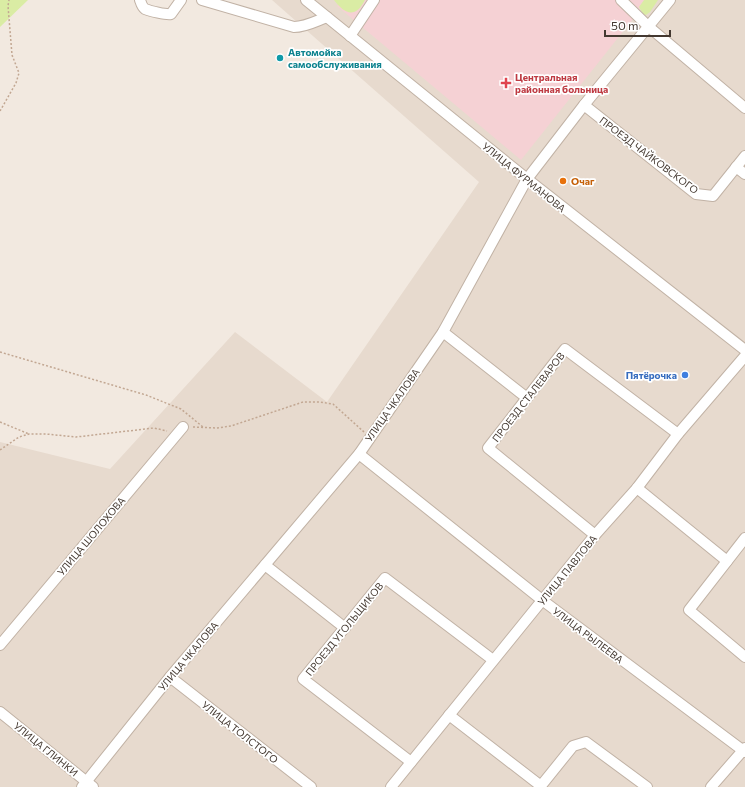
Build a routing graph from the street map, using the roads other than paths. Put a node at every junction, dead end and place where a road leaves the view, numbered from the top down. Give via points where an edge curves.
1 (140, 0) edge
2 (181, 0) edge
3 (202, 0) edge
4 (306, 0) edge
5 (374, 0) edge
6 (621, 0) edge
7 (670, 0) edge
8 (317, 4) edge
9 (327, 17) junction
10 (649, 26) junction
11 (350, 36) junction
12 (584, 106) junction
13 (745, 108) edge
14 (745, 156) edge
15 (736, 167) junction
16 (745, 174) edge
17 (527, 179) junction
18 (443, 332) junction
19 (745, 350) edge
20 (745, 356) edge
21 (527, 398) junction
22 (180, 431) road end
23 (678, 434) junction
24 (359, 454) junction
25 (637, 488) junction
26 (595, 535) junction
27 (745, 538) edge
28 (727, 561) junction
29 (265, 565) junction
30 (542, 600) junction
31 (345, 628) junction
32 (0, 645) edge
33 (745, 657) edge
34 (493, 660) junction
35 (170, 677) junction
36 (0, 712) edge
37 (449, 715) junction
38 (744, 750) edge
39 (411, 762) junction
40 (87, 785) edge
41 (540, 786) edge
42 (310, 787) edge
43 (391, 787) edge
44 (647, 787) edge
45 (711, 787) edge

1 - 2 street via 144,8 167,15 171,14
3 - 9 street via 294,27
4 - 8 street, УЛИЦА ФУРМАНОВА
5 - 11 street
6 - 10 street
7 - 10 street, УЛИЦА ЧКАЛОВА
8 - 9 street, УЛИЦА ФУРМАНОВА
9 - 11 street, УЛИЦА ФУРМАНОВА
10 - 12 street, УЛИЦА ЧКАЛОВА
10 - 13 street
11 - 17 street, УЛИЦА ФУРМАНОВА
12 - 15 street, ПРОЕЗД ЧАЙКОВСКОГО via 696,194 713,196
12 - 17 street, УЛИЦА ЧКАЛОВА
14 - 15 street, ПРОЕЗД ЧАЙКОВСКОГО
15 - 16 street
17 - 18 street, УЛИЦА ЧКАЛОВА
17 - 19 street, УЛИЦА ФУРМАНОВА
18 - 21 street
18 - 24 street, УЛИЦА ЧКАЛОВА
20 - 23 street, УЛИЦА ПАВЛОВА
21 - 23 street, ПРОЕЗД СТАЛЕВАРОВ via 565,349
21 - 26 street, ПРОЕЗД СТАЛЕВАРОВ via 488,448
22 - 32 street, УЛИЦА ШОЛОХОВА
23 - 25 street, УЛИЦА ПАВЛОВА
24 - 29 street, УЛИЦА ЧКАЛОВА
24 - 30 street, УЛИЦА РЫЛЕЕВА
25 - 26 street, УЛИЦА ПАВЛОВА
25 - 28 street
26 - 30 street, УЛИЦА ПАВЛОВА
27 - 28 street
28 - 33 street via 689,610
29 - 31 street
29 - 35 street, УЛИЦА ЧКАЛОВА
30 - 34 street, УЛИЦА ПАВЛОВА
30 - 38 street, УЛИЦА РЫЛЕЕВА
31 - 34 street, ПРОЕЗД УГОЛЬЩИКОВ via 385,578
31 - 39 street, ПРОЕЗД УГОЛЬЩИКОВ via 303,679
34 - 37 street, УЛИЦА ПАВЛОВА
35 - 40 street, УЛИЦА ЧКАЛОВА
35 - 42 street, УЛИЦА ТОЛСТОГО
36 - 40 street, УЛИЦА ГЛИНКИ
37 - 39 street, УЛИЦА ПАВЛОВА
37 - 41 street
38 - 45 street
39 - 43 street, УЛИЦА ПАВЛОВА
41 - 44 street via 573,746 586,742

